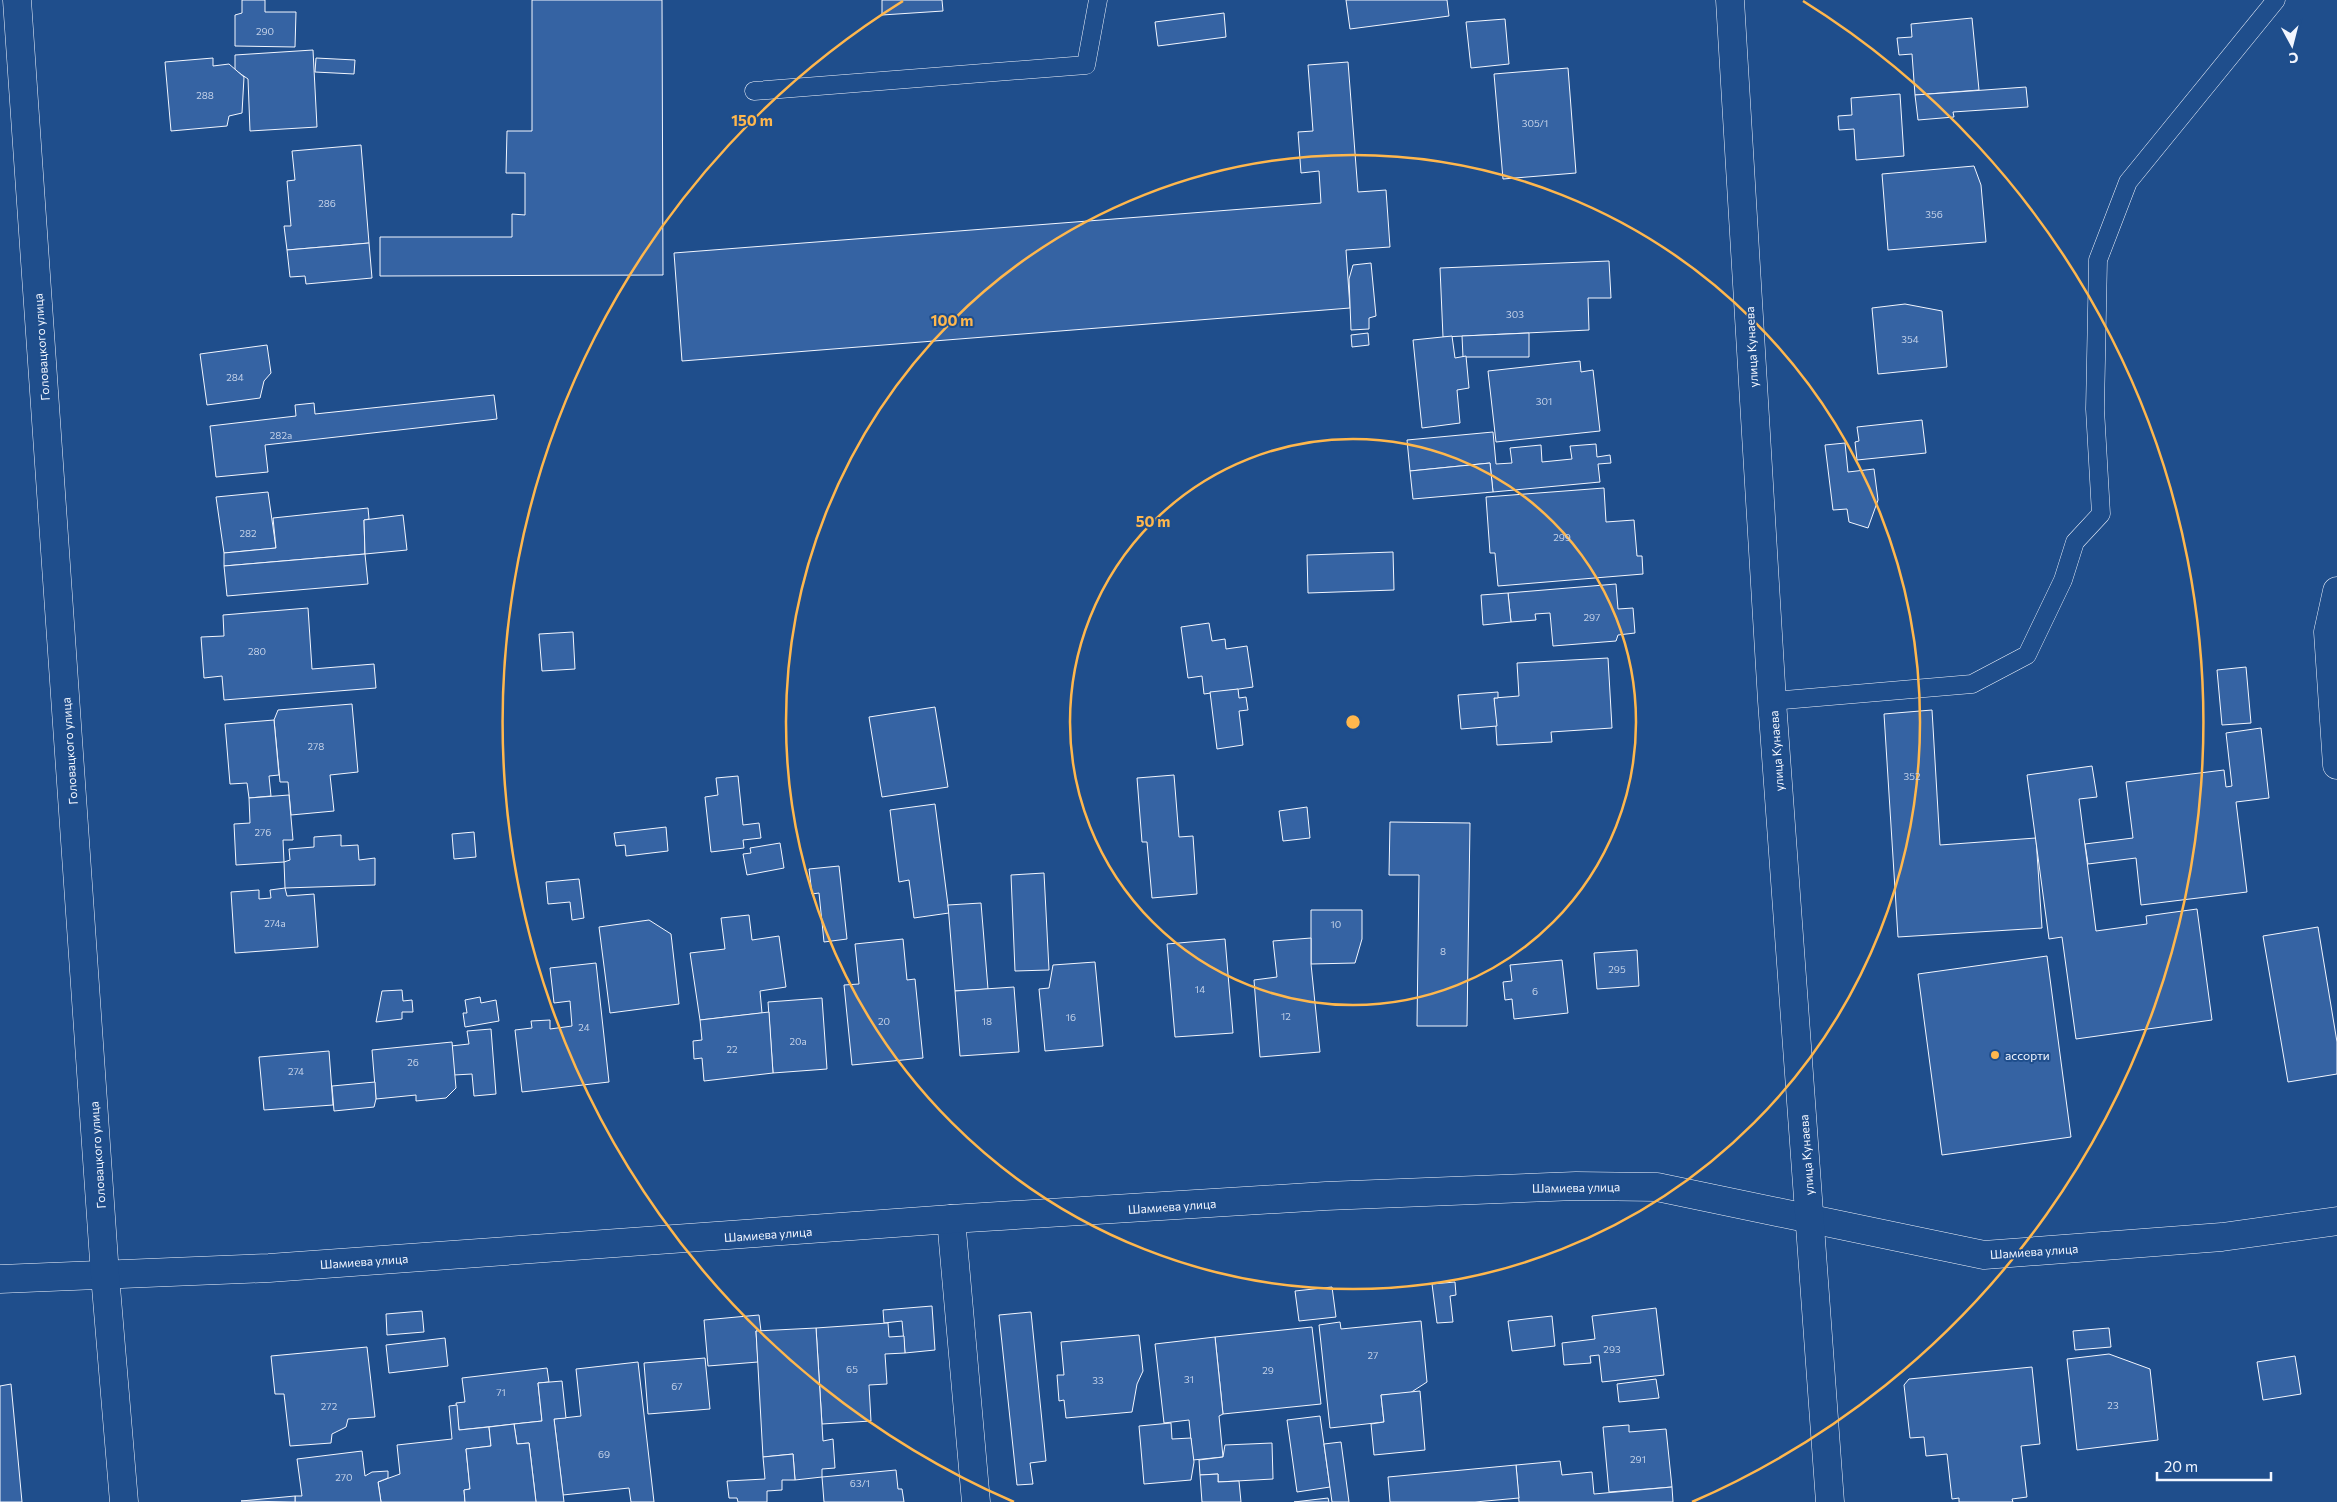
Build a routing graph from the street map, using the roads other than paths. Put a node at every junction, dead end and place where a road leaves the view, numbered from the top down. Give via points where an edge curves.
1 (17, 0) edge
2 (1098, 0) edge
3 (1730, 0) edge
4 (2276, 0) edge
5 (754, 91) dead end
6 (2337, 591) edge
7 (1772, 701) junction
8 (2337, 765) edge
9 (1810, 1217) junction
10 (951, 1219) junction
11 (2337, 1221) edge
12 (105, 1275) junction
13 (0, 1279) edge
14 (124, 1502) edge
15 (976, 1502) edge
16 (1830, 1502) edge

1 - 12 street, Головацкого улица
2 - 5 lane via 1086,64
3 - 7 street, улица Кунаева
4 - 7 lane via 2128,182 2098,260 2095,409 2101,514 2075,542 2063,580 2027,655 1972,684
6 - 8 street via 2328,632
7 - 9 street, улица Кунаева
9 - 10 street, Шамиева улица via 1657,1187 1576,1186 1326,1196
9 - 11 street, Шамиева улица via 1984,1255 2222,1237
9 - 16 street, улица Кунаева
10 - 12 street, Шамиева улица via 278,1267
10 - 15 street
12 - 13 street, Шамиева улица
12 - 14 street, Головацкого улица

